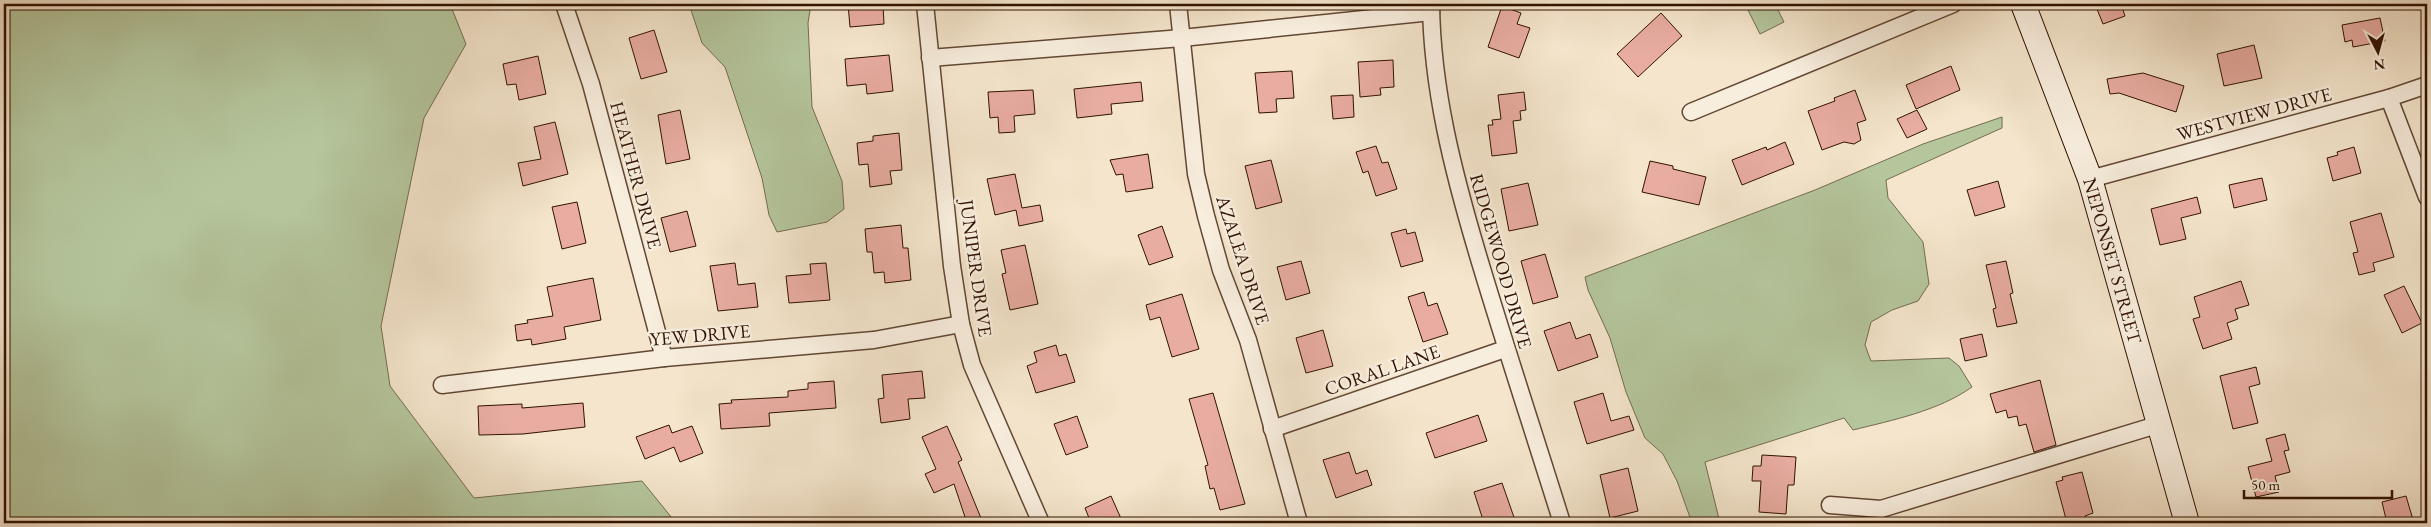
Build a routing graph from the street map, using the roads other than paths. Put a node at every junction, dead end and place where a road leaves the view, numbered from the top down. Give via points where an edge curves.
1 (564, 4) edge
2 (925, 4) edge
3 (1178, 4) edge
4 (1953, 4) edge
5 (2023, 4) edge
6 (1431, 8) edge
7 (1182, 38) junction
8 (930, 58) junction
9 (2427, 85) edge
10 (2389, 98) junction
11 (1691, 112) dead end
12 (2090, 179) junction
13 (2427, 197) edge
14 (961, 324) junction
15 (1505, 349) junction
16 (664, 358) junction
17 (442, 385) dead end
18 (2160, 424) junction
19 (1272, 429) junction
20 (1830, 505) dead end
21 (1041, 523) edge
22 (1299, 523) edge
23 (1562, 523) edge
24 (2187, 523) edge

1 - 16 street, HEATHER DRIVE via 591,84
2 - 8 street, JUNIPER DRIVE
3 - 7 street, AZALEA DRIVE
4 - 11 street
5 - 12 main road, NEPONSET STREET
6 - 7 street
6 - 15 street, RIDGEWOOD DRIVE via 1442,116 1456,180
7 - 8 street
7 - 19 street, AZALEA DRIVE via 1196,174 1221,270 1248,340
8 - 14 street, JUNIPER DRIVE
9 - 10 street, WESTVIEW DRIVE
10 - 12 street, WESTVIEW DRIVE
10 - 13 street
12 - 18 main road, NEPONSET STREET
14 - 16 street, YEW DRIVE via 874,340
14 - 21 street, JUNIPER DRIVE via 972,365
15 - 19 street, CORAL LANE
15 - 23 street, RIDGEWOOD DRIVE
16 - 17 street, YEW DRIVE
18 - 20 street via 1881,510
18 - 24 main road, NEPONSET STREET
19 - 22 street, AZALEA DRIVE

